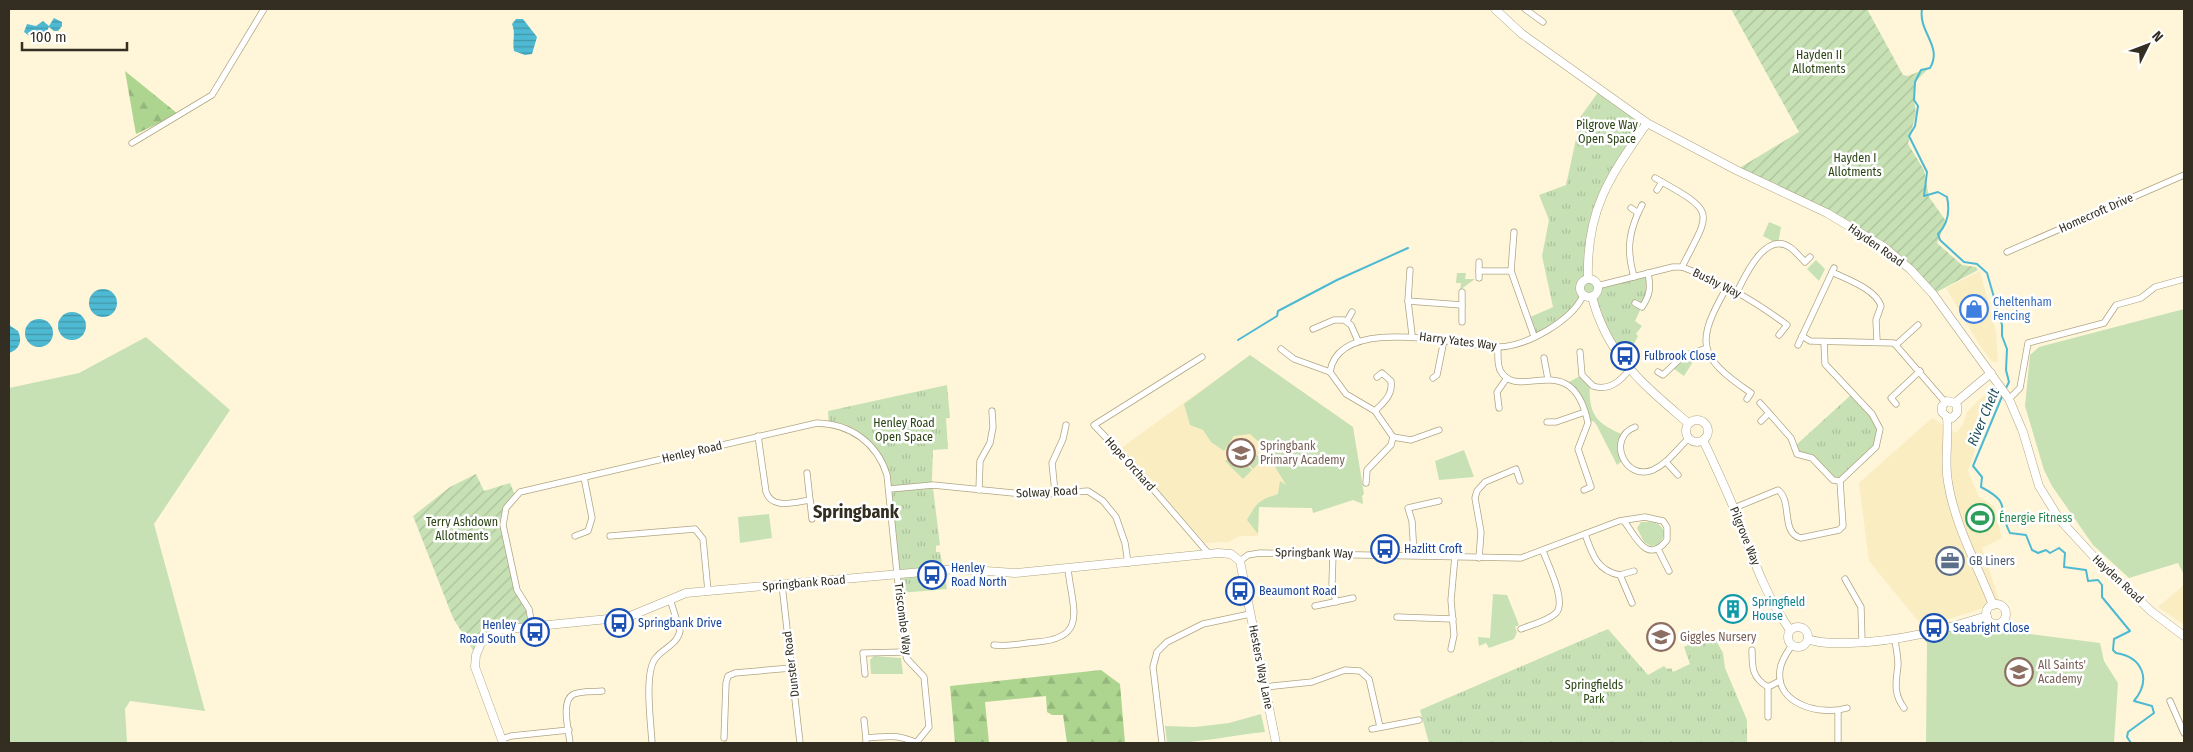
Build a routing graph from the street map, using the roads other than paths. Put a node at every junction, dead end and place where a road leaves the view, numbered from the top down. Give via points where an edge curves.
1 (264, 9) edge
2 (1525, 9) edge
3 (1496, 10) edge
4 (1543, 22) dead end
5 (1647, 123) junction
6 (132, 143) dead end
7 (2184, 175) edge
8 (1655, 178) dead end
9 (1662, 182) junction
10 (1657, 190) dead end
11 (1642, 206) dead end
12 (1631, 208) dead end
13 (1638, 213) junction
14 (1514, 232) dead end
15 (2007, 252) dead end
16 (1810, 257) dead end
17 (1479, 262) dead end
18 (1682, 267) junction
19 (1410, 270) dead end
20 (1479, 270) junction
21 (1511, 271) junction
22 (1648, 274) junction
23 (1634, 277) junction
24 (1479, 278) dead end
25 (1588, 279) junction
26 (2184, 279) edge
27 (1598, 286) junction
28 (1727, 287) junction
29 (1462, 292) dead end
30 (1736, 292) junction
31 (1583, 296) junction
32 (1592, 297) junction
33 (1408, 302) junction
34 (1635, 303) dead end
35 (1462, 305) junction
36 (1352, 312) dead end
37 (1347, 321) junction
38 (1462, 322) dead end
39 (1918, 325) dead end
40 (1313, 329) dead end
41 (1779, 335) dead end
42 (1412, 336) junction
43 (1534, 336) junction
44 (1802, 336) junction
45 (1444, 340) junction
46 (1358, 341) junction
47 (1877, 341) junction
48 (1824, 342) junction
49 (1897, 344) junction
50 (1798, 345) dead end
51 (1498, 346) junction
52 (1707, 348) junction
53 (1281, 349) dead end
54 (1580, 351) dead end
55 (1202, 357) dead end
56 (1544, 358) dead end
57 (1629, 370) junction
58 (1920, 371) junction
59 (1330, 372) junction
60 (1381, 372) dead end
61 (1658, 372) dead end
62 (1991, 372) junction
63 (1437, 377) dead end
64 (1507, 378) junction
65 (1548, 379) junction
66 (2008, 398) junction
67 (1746, 399) dead end
68 (1945, 402) junction
69 (1760, 403) dead end
70 (1955, 403) junction
71 (1896, 404) dead end
72 (1498, 408) dead end
73 (992, 411) dead end
74 (1375, 411) junction
75 (1585, 412) junction
76 (1769, 413) junction
77 (1947, 418) junction
78 (1761, 420) dead end
79 (1547, 422) dead end
80 (1688, 423) junction
81 (1066, 425) dead end
82 (1635, 427) dead end
83 (1440, 430) dead end
84 (758, 436) junction
85 (1393, 437) junction
86 (1689, 438) junction
87 (1703, 440) junction
88 (1666, 462) junction
89 (807, 473) dead end
90 (1678, 476) dead end
91 (584, 477) junction
92 (1520, 480) dead end
93 (1840, 481) junction
94 (1366, 483) dead end
95 (890, 489) junction
96 (979, 490) junction
97 (1584, 490) dead end
98 (1056, 492) junction
99 (810, 500) junction
100 (1439, 502) dead end
101 (1734, 508) junction
102 (812, 519) dead end
103 (1624, 521) junction
104 (1585, 534) junction
105 (575, 536) dead end
106 (610, 536) dead end
107 (1658, 549) junction
108 (1542, 551) junction
109 (1209, 554) junction
110 (1333, 554) junction
111 (1414, 554) junction
112 (1455, 556) junction
113 (1479, 558) junction
114 (1240, 561) junction
115 (1128, 563) junction
116 (1068, 569) junction
117 (1634, 571) dead end
118 (1669, 571) dead end
119 (898, 574) junction
120 (1620, 575) junction
121 (1846, 579) dead end
122 (782, 585) junction
123 (708, 591) junction
124 (1353, 598) dead end
125 (670, 599) junction
126 (1336, 602) junction
127 (1632, 603) dead end
128 (1993, 605) junction
129 (1315, 606) dead end
130 (1250, 614) junction
131 (1987, 616) junction
132 (1397, 617) dead end
133 (1454, 619) junction
134 (532, 626) junction
135 (1521, 629) dead end
136 (1790, 630) junction
137 (2184, 636) edge
138 (1808, 639) junction
139 (1895, 640) junction
140 (1862, 642) junction
141 (994, 645) dead end
142 (1792, 645) junction
143 (1451, 649) dead end
144 (1752, 650) dead end
145 (905, 652) junction
146 (791, 668) junction
147 (865, 674) dead end
148 (1780, 681) junction
149 (1768, 686) junction
150 (1264, 687) junction
151 (602, 691) dead end
152 (2170, 701) dead end
153 (1847, 708) dead end
154 (1904, 708) dead end
155 (1838, 712) junction
156 (1768, 717) dead end
157 (864, 720) dead end
158 (1419, 720) dead end
159 (1380, 727) junction
160 (1372, 729) dead end
161 (569, 730) junction
162 (2184, 733) edge
163 (724, 738) dead end
164 (503, 741) edge
165 (866, 741) edge
166 (570, 743) edge
167 (652, 743) edge
168 (800, 743) edge
169 (916, 743) edge
170 (1162, 743) edge
171 (1276, 743) edge
172 (1838, 743) edge

1 - 6 street via 212,95
2 - 4 street
3 - 5 street, Hayden Road via 1565,67
5 - 25 street via 1598,206 1588,242
5 - 62 street, Hayden Road via 1827,213 1884,247 1927,287
7 - 15 street, Homecroft Drive
8 - 9 street
9 - 10 street
9 - 18 street via 1696,201 1703,214 1703,225
11 - 13 street
12 - 13 street
13 - 23 street via 1628,243
14 - 21 street
16 - 30 street via 1805,262 1790,247 1778,244 1768,247 1760,253
17 - 20 street
18 - 22 street, Bushy Way
18 - 28 street, Bushy Way
19 - 33 street
20 - 21 street
20 - 24 street
21 - 43 street
22 - 23 street, Bushy Way
22 - 34 street via 1650,294 1642,308
23 - 27 street, Bushy Way
25 - 27 street
25 - 31 street via 1580,286
26 - 66 street via 2154,287 2141,298 2116,305 2104,323 2028,343 2020,388
27 - 32 street
28 - 30 street, Bushy Way
28 - 52 street via 1708,321
29 - 35 street
30 - 41 street, Bushy Way via 1787,325
31 - 32 street
31 - 43 street, Harry Yates Way via 1566,317
32 - 57 street via 1607,338
33 - 35 street
33 - 42 street
35 - 38 street
36 - 37 street
37 - 40 street via 1337,320
37 - 46 street
39 - 49 street
42 - 45 street, Harry Yates Way
42 - 46 street, Harry Yates Way
43 - 51 street, Harry Yates Way
44 - 47 street via 1833,270 1879,300
44 - 48 street via 1810,341
44 - 50 street
45 - 51 street, Harry Yates Way
45 - 63 street
46 - 59 street via 1338,356
47 - 48 street
47 - 49 street
48 - 93 street via 1825,364 1872,414 1880,430 1876,447
49 - 58 street
51 - 64 street via 1499,365
52 - 61 street via 1683,356 1663,376
52 - 67 street via 1717,368 1751,393
53 - 59 street via 1294,359
54 - 57 street via 1582,375 1593,386 1611,386
55 - 109 street, Hope Orchard via 1094,426
56 - 65 street
57 - 80 street
58 - 68 street
58 - 71 street via 1890,398
59 - 74 street via 1346,394
60 - 74 street via 1391,381 1392,388 1387,399
62 - 66 street, Hayden Road
62 - 70 street
64 - 65 street via 1517,381
64 - 72 street via 1498,392
65 - 75 street via 1571,386
66 - 137 street, Hayden Road via 2023,432 2039,486 2060,520 2152,612
68 - 70 street
68 - 77 street via 1941,409
69 - 76 street
70 - 77 street via 1957,414
73 - 96 street via 994,427 980,461
74 - 85 street
75 - 79 street
75 - 97 street via 1588,426 1579,443 1578,453 1591,487
76 - 78 street
76 - 93 street via 1791,438 1797,454 1812,458 1834,480
77 - 128 street via 1946,470 1950,492
80 - 86 street
80 - 87 street via 1699,420 1705,423 1708,431
81 - 98 street via 1052,463
82 - 88 street via 1620,443 1626,464 1642,472
83 - 85 street via 1411,440
84 - 91 street, Henley Road
84 - 95 street, Henley Road via 817,423 842,427 874,448 885,468
84 - 99 street via 769,498 778,504
85 - 94 street via 1389,448 1367,470
86 - 87 street via 1695,442
86 - 88 street
87 - 101 street, Pilgrove Way
88 - 90 street
89 - 99 street
91 - 105 street via 592,521 584,534
91 - 134 street, Henley Road via 524,490 512,498 504,512 503,526 512,570 517,590 529,609
92 - 113 street via 1516,469 1490,479 1479,488 1475,498 1480,532
93 - 101 street via 1844,523 1839,530 1801,538 1796,536 1791,531 1782,494 1778,490
95 - 96 street, Solway Road via 933,485
95 - 119 street, Henley Road
96 - 98 street, Solway Road via 1033,495
98 - 115 street, Solway Road via 1084,490 1103,501 1119,523
99 - 102 street
100 - 111 street via 1408,508
101 - 136 street, Pilgrove Way via 1770,597
103 - 104 street, Springbank Way
103 - 107 street via 1641,546
103 - 107 street, Springbank Way via 1645,518 1663,521 1667,540
104 - 108 street, Springbank Way
104 - 120 street via 1598,564
106 - 123 street via 695,529 703,539
107 - 118 street
108 - 113 street, Springbank Way via 1521,558
108 - 135 street via 1560,597 1560,607 1553,616
109 - 114 street, Springbank Road via 1228,553
109 - 115 street, Springbank Road
110 - 111 street, Springbank Way
110 - 114 street, Springbank Way via 1260,552
110 - 126 street via 1332,584
111 - 112 street, Springbank Way
112 - 113 street, Springbank Way
112 - 133 street via 1451,600
114 - 130 street, Hesters Way Lane
115 - 116 street, Springbank Road
116 - 119 street, Springbank Road via 1016,573 956,569
116 - 141 street via 1074,620 1068,633 1053,641
117 - 120 street
119 - 122 street, Springbank Road
119 - 145 street, Triscombe Way
120 - 127 street
121 - 140 street via 1862,607
122 - 123 street, Springbank Road
122 - 146 street, Dunster Road
123 - 125 street, Springbank Road via 686,593
124 - 126 street
125 - 134 street, Springbank Road via 628,617
125 - 167 street via 680,630 675,641 657,656 651,667
126 - 129 street
128 - 131 street
128 - 131 street via 2004,608 2005,619 1996,624
130 - 150 street, Hesters Way Lane
130 - 170 street via 1203,624 1167,642 1157,652 1153,667
131 - 139 street via 1929,634
132 - 133 street
133 - 143 street
134 - 164 street, Springbank Road via 493,632 481,643 476,654 476,671
136 - 138 street via 1800,627
136 - 142 street via 1788,638
138 - 140 street via 1815,642
138 - 142 street via 1802,646
139 - 140 street
139 - 154 street via 1898,664 1895,685
142 - 148 street via 1781,664
144 - 149 street via 1753,673
145 - 147 street via 863,653
145 - 169 street, Triscombe Way via 907,659 924,678 929,727
146 - 163 street via 728,676
146 - 168 street, Dunster Road
148 - 149 street
148 - 155 street via 1804,706
149 - 156 street
150 - 159 street via 1312,682 1346,670 1360,672 1369,679
150 - 171 street, Hesters Way Lane
151 - 161 street via 570,696 566,705
152 - 162 street
153 - 155 street
155 - 172 street
157 - 165 street
158 - 159 street
159 - 160 street
161 - 164 street via 511,736
161 - 166 street
165 - 169 street via 901,736

